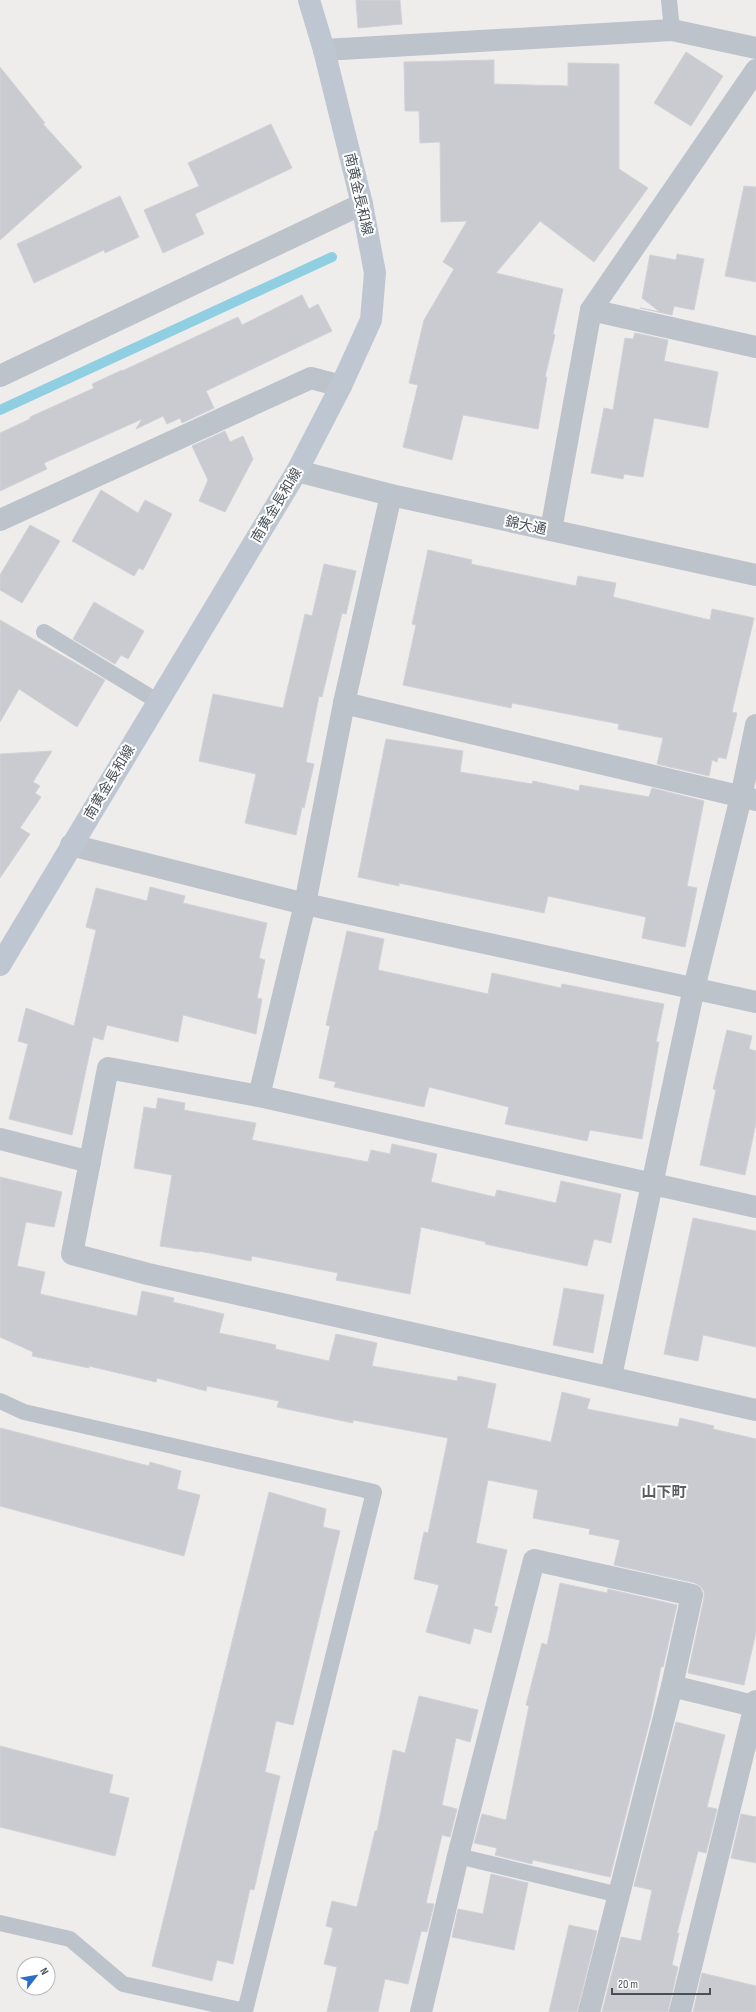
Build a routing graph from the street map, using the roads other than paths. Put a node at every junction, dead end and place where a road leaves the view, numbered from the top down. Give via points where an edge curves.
1 (308, 0) edge
2 (669, 0) edge
3 (672, 30) junction
4 (756, 48) edge
5 (324, 50) junction
6 (756, 70) edge
7 (362, 204) junction
8 (591, 310) junction
9 (756, 347) edge
10 (0, 376) edge
11 (341, 386) junction
12 (297, 471) junction
13 (391, 495) junction
14 (0, 520) edge
15 (551, 530) junction
16 (756, 575) edge
17 (44, 632) dead end
18 (157, 701) junction
19 (344, 703) junction
20 (756, 725) edge
21 (748, 799) edge
22 (71, 845) junction
23 (305, 904) junction
24 (0, 965) edge
25 (694, 988) junction
26 (756, 1002) edge
27 (260, 1096) junction
28 (0, 1139) edge
29 (90, 1162) junction
30 (652, 1183) junction
31 (756, 1207) edge
32 (611, 1376) junction
33 (0, 1401) edge
34 (756, 1410) edge
35 (672, 1686) junction
36 (755, 1704) edge
37 (458, 1856) junction
38 (619, 1895) junction
39 (0, 1923) edge
40 (421, 2012) edge
41 (589, 2012) edge
42 (680, 2012) edge

1 - 5 main road, 南黄金長和線
2 - 3 lane
3 - 4 street
3 - 5 street
5 - 7 main road, 南黄金長和線
6 - 8 street
7 - 10 street
7 - 11 main road, 南黄金長和線 via 376,273 371,320
8 - 9 street
8 - 15 street
11 - 12 main road, 南黄金長和線
11 - 14 street via 311,378
12 - 13 street, 錦大通
12 - 18 main road, 南黄金長和線
13 - 15 street, 錦大通
13 - 19 street
15 - 16 street, 錦大通
17 - 18 lane
18 - 22 main road, 南黄金長和線
19 - 21 street
19 - 23 street
20 - 21 street
21 - 25 street
22 - 23 street
22 - 24 main road, 南黄金長和線
23 - 25 street
23 - 27 street
25 - 26 street
25 - 30 street
27 - 29 street via 108,1068
27 - 30 street
28 - 29 street
29 - 32 street via 72,1254 163,1277
30 - 31 street
30 - 32 street
32 - 34 street
33 - 39 lane via 24,1412 374,1492 245,2011 123,1984 70,1939
35 - 36 street
35 - 37 street via 692,1595 534,1560
35 - 38 street
36 - 42 street
37 - 38 lane
37 - 40 street
38 - 41 street

